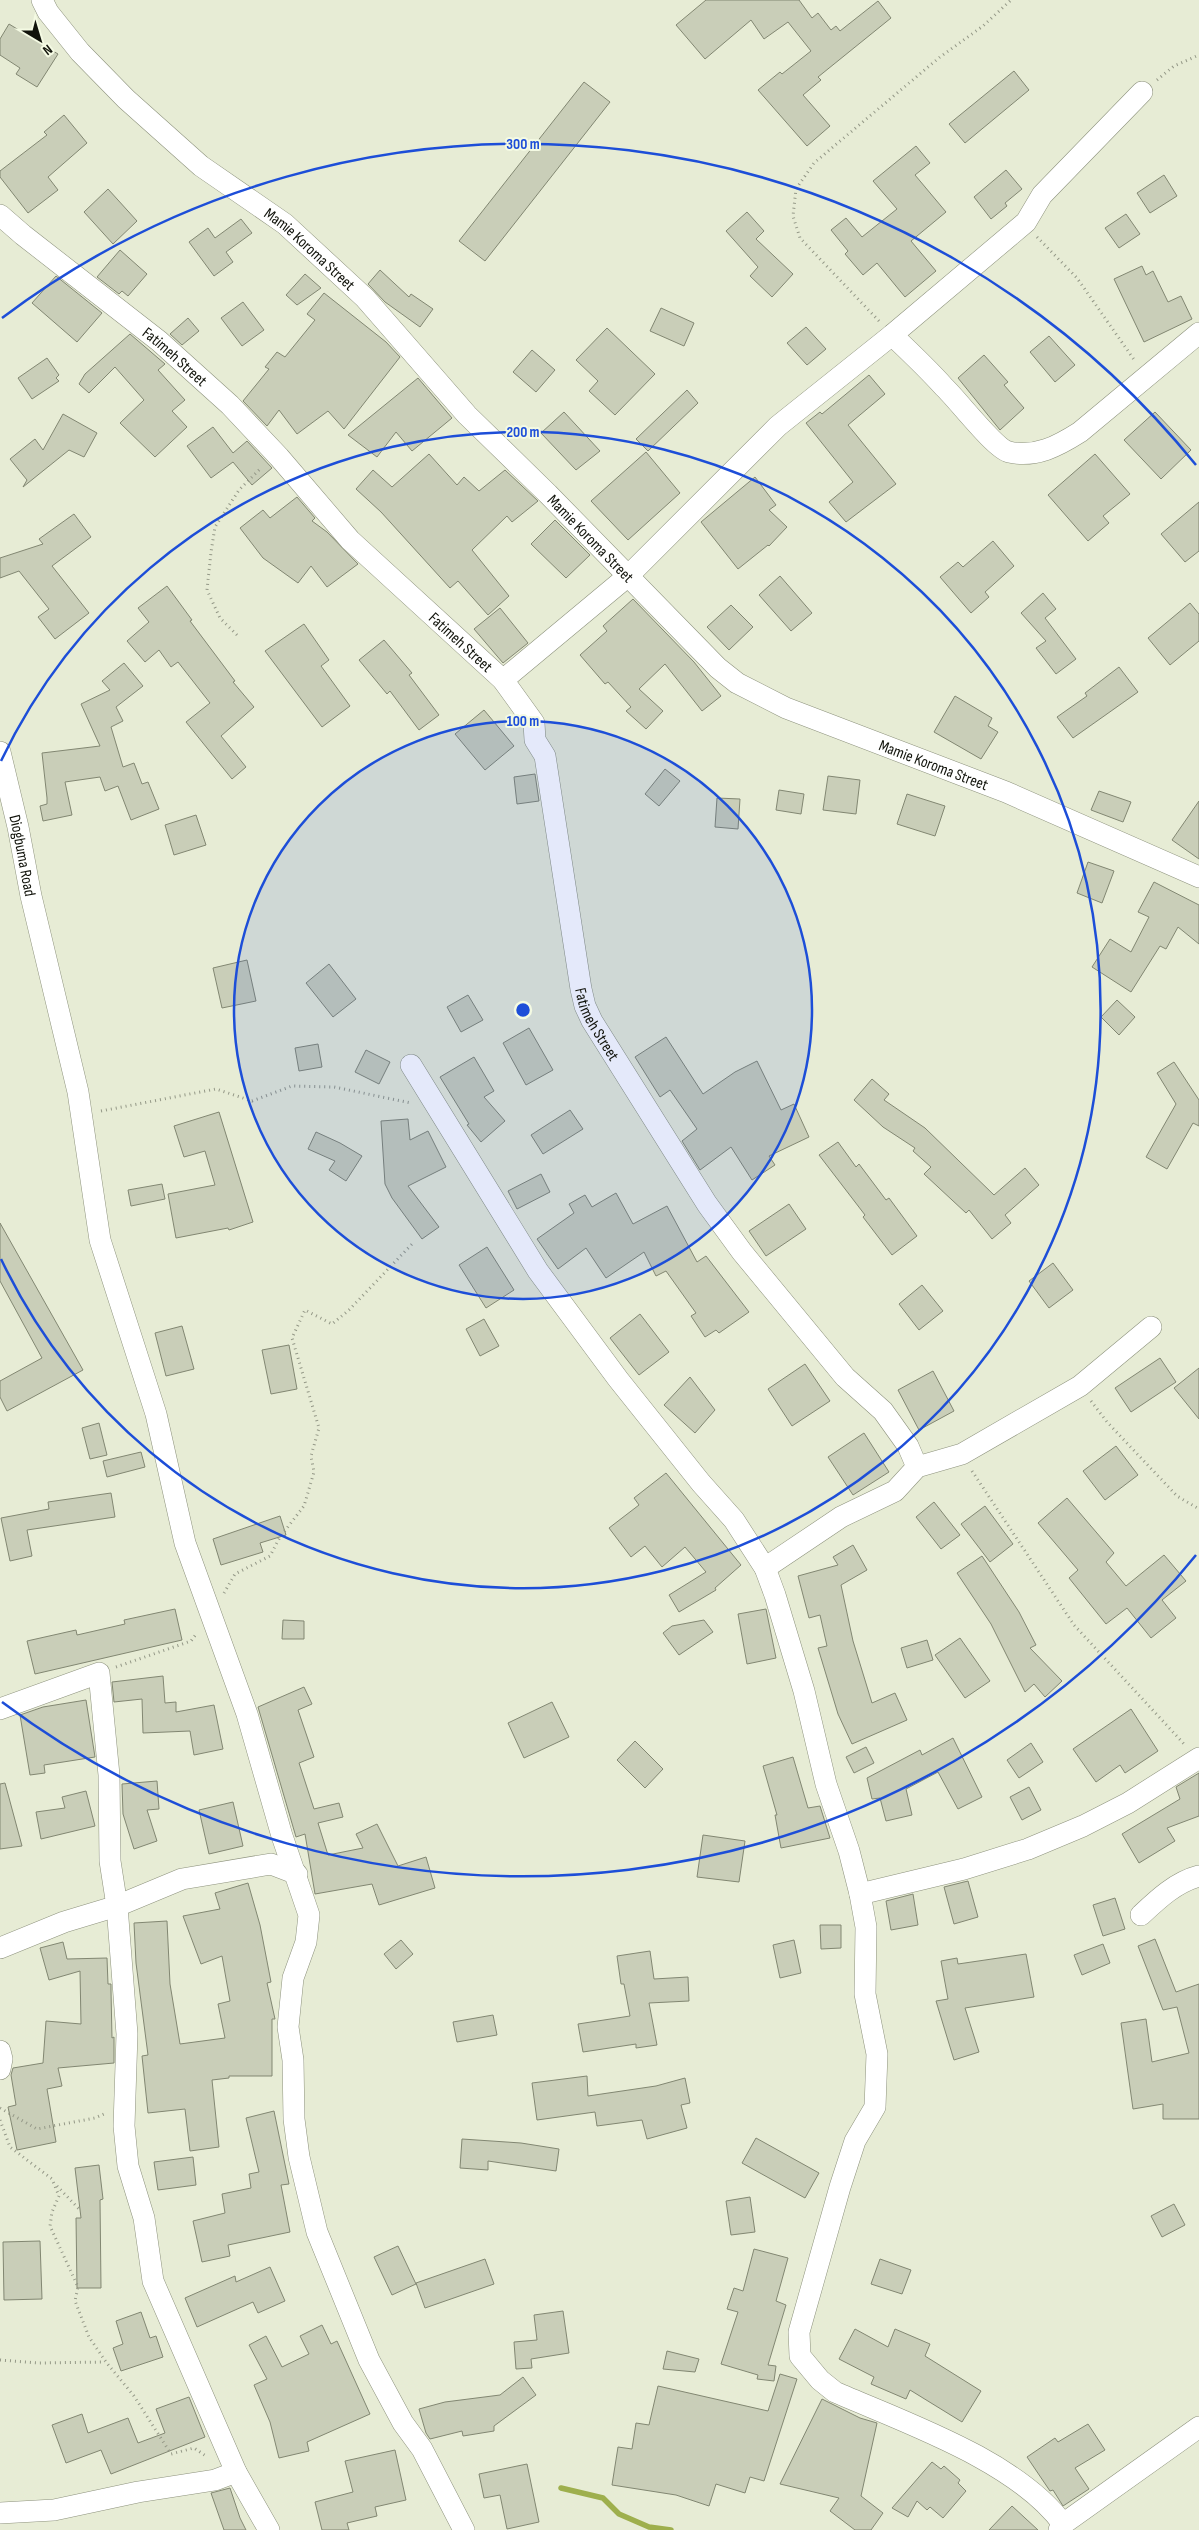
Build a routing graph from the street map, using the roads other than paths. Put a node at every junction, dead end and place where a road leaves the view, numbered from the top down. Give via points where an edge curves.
1 (42, 0) edge
2 (1142, 92) road end
3 (0, 215) edge
4 (1199, 333) edge
5 (892, 335) junction
6 (628, 576) junction
7 (503, 680) junction
8 (0, 752) edge
9 (1199, 877) edge
10 (411, 1065) dead end
11 (1151, 1327) dead end
12 (917, 1467) junction
13 (765, 1568) junction
14 (0, 1709) edge
15 (1199, 1758) edge
16 (296, 1874) junction
17 (1199, 1876) edge
18 (860, 1894) junction
19 (117, 1906) junction
20 (1141, 1915) dead end
21 (0, 1948) edge
22 (0, 2051) edge
23 (0, 2069) edge
24 (1199, 2427) edge
25 (236, 2472) junction
26 (0, 2513) edge
27 (1061, 2527) edge
28 (269, 2530) edge
29 (464, 2530) edge

1 - 6 street, Mamie Koroma Street via 80,52 126,99 200,166 286,224 365,298 466,415
2 - 5 street via 1048,189 1026,222
3 - 7 street, Fatimeh Street via 160,341 230,405 350,540
4 - 5 street via 1080,432 1039,452 1007,452 996,444
5 - 6 street via 778,426
6 - 7 street
6 - 9 street, Mamie Koroma Street via 718,668 759,696 1006,792
7 - 12 street, Fatimeh Street via 534,723 535,740 546,756 585,1006 592,1020 708,1204 747,1258 845,1377 883,1411 908,1446
8 - 16 street, Diogbuma Road via 39,930 63,1021 82,1115 100,1240 156,1414 185,1543 247,1714
10 - 13 street via 538,1271 618,1379 734,1520
11 - 12 street via 1080,1386 962,1454
12 - 13 street via 895,1491 841,1517
13 - 18 street via 804,1690 826,1784
14 - 19 street via 99,1673 109,1775 110,1861
15 - 18 street via 1128,1803 1028,1849 964,1869
16 - 19 street via 271,1864 182,1879
16 - 29 street, Diogbuma Road via 309,1915 306,1942 293,1978 288,2027 293,2060 294,2119 307,2194 317,2232 369,2360 427,2458
17 - 20 street via 1189,1878 1163,1895
18 - 27 street via 866,1927 865,1994 877,2054 874,2107 855,2141 837,2196 800,2332 800,2356 835,2392 960,2448 1034,2491 1050,2507
19 - 21 street via 64,1922
19 - 25 street via 127,2034 124,2126 128,2166 144,2218 153,2281
22 - 23 street
24 - 27 street
25 - 26 street via 214,2480 54,2510
25 - 28 street

